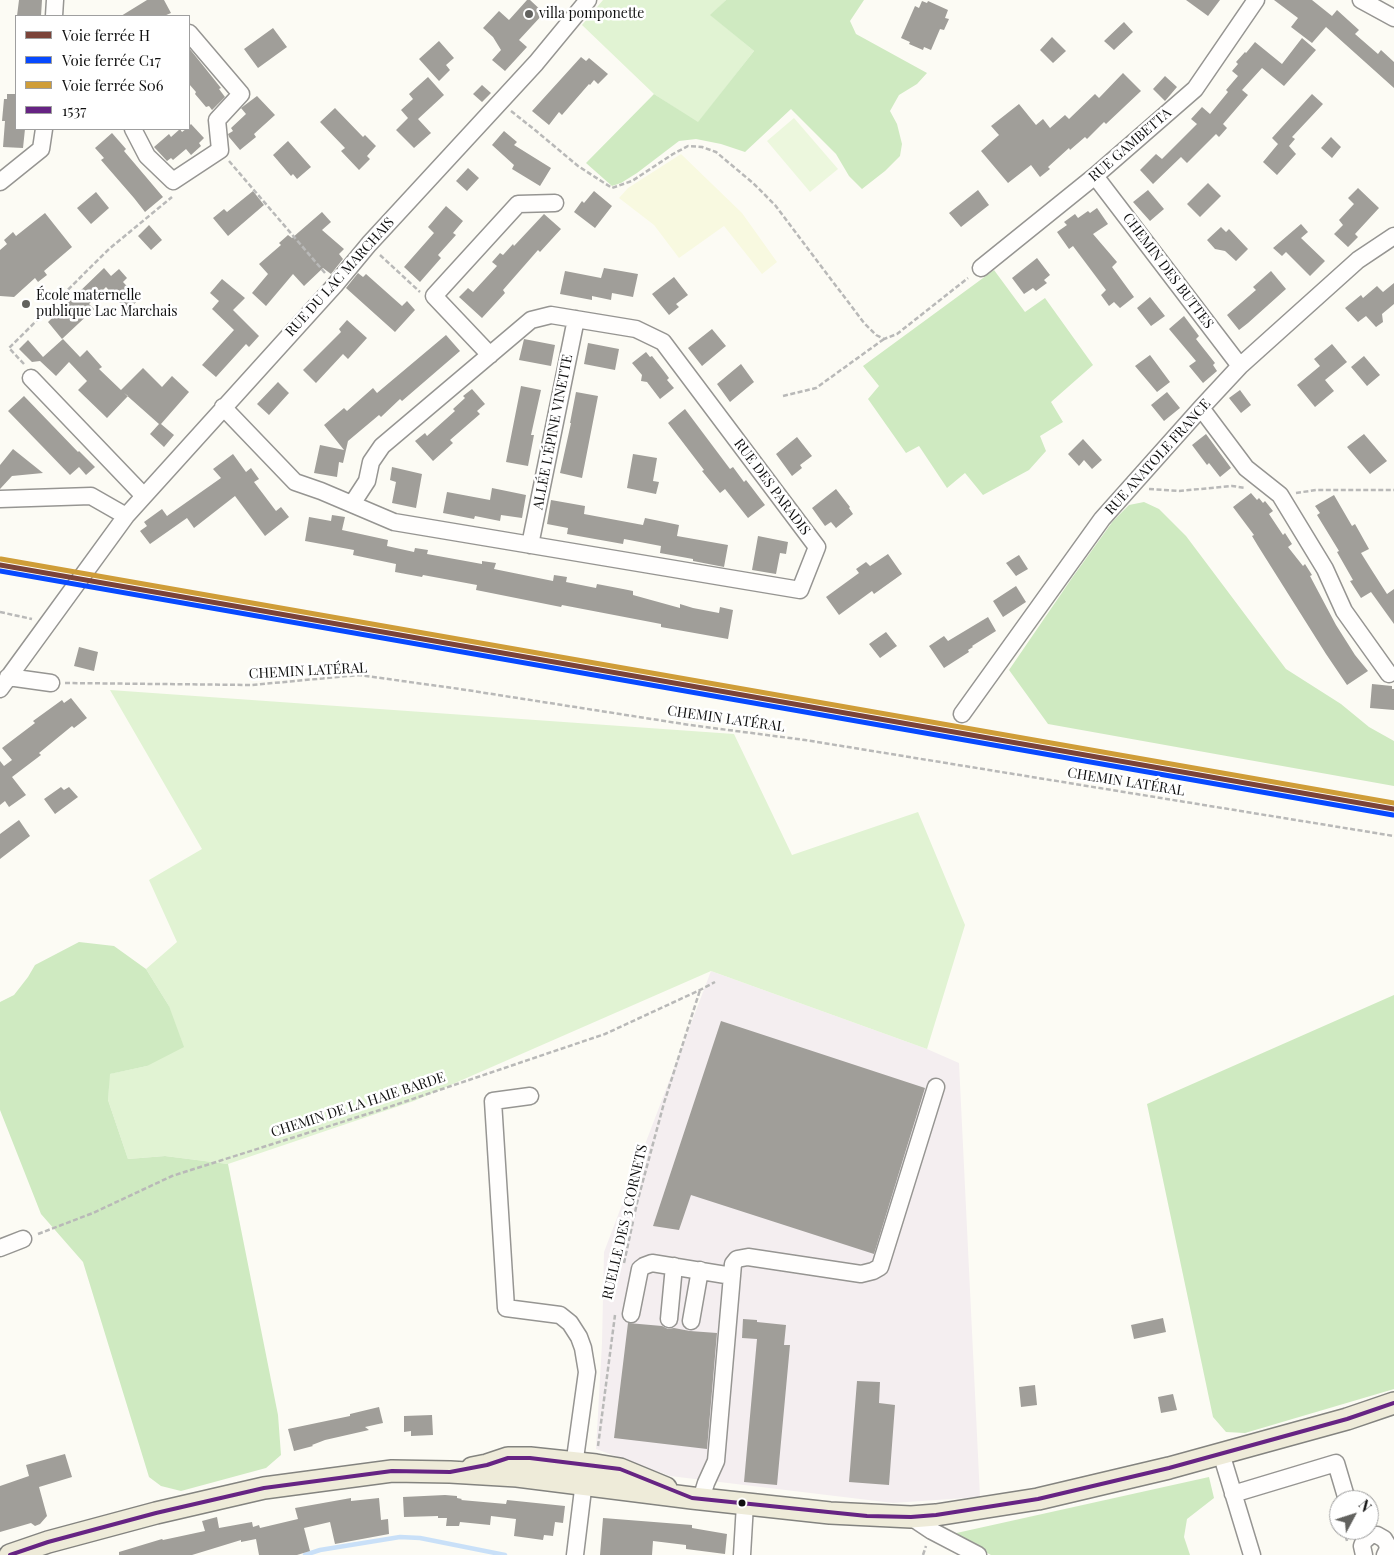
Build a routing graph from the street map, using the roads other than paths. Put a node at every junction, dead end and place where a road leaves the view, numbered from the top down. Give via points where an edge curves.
1 (55, 0) edge
2 (588, 0) edge
3 (1256, 0) edge
4 (1361, 0) edge
5 (54, 15) edge
6 (1394, 18) edge
7 (190, 34) edge
8 (44, 130) edge
9 (134, 130) edge
10 (1096, 176) junction
11 (2, 177) edge
12 (555, 203) dead end
13 (1394, 236) edge
14 (981, 268) road end
15 (576, 319) junction
16 (490, 355) junction
17 (1240, 366) junction
18 (31, 378) road end
19 (223, 407) junction
20 (1201, 408) junction
21 (144, 496) junction
22 (0, 499) edge
23 (352, 504) junction
24 (126, 516) junction
25 (530, 544) junction
26 (1388, 674) dead end
27 (4, 683) edge
28 (51, 683) road end
29 (962, 714) dead end
30 (936, 1088) dead end
31 (530, 1096) dead end
32 (23, 1240) road end
33 (0, 1248) edge
34 (674, 1266) junction
35 (700, 1270) junction
36 (732, 1276) junction
37 (632, 1314) dead end
38 (669, 1319) dead end
39 (691, 1321) dead end
40 (1394, 1403) edge
41 (1221, 1454) junction
42 (582, 1472) junction
43 (1345, 1490) edge
44 (1233, 1494) junction
45 (697, 1499) junction
46 (745, 1504) junction
47 (911, 1517) junction
48 (1362, 1541) edge
49 (1388, 1541) edge
50 (10, 1555) edge
51 (575, 1555) edge
52 (742, 1555) edge
53 (978, 1555) edge
54 (1252, 1555) edge

1 - 5 street
2 - 19 street, RUE DU LAC MARCHAIS via 536,63
3 - 10 street, RUE GAMBETTA via 1195,89
4 - 6 street
7 - 9 street via 241,94 217,120 220,150 173,181 147,156
8 - 11 street via 41,149
10 - 14 street, RUE GAMBETTA
10 - 17 street, CHEMIN DES BUTTES
12 - 16 street via 518,204 434,296
13 - 17 street, RUE ANATOLE FRANCE via 1358,260
15 - 16 street, RUE DES PARADIS via 550,315 531,320
15 - 25 street, ALLÉE L'ÉPINE VINETTE
15 - 25 street, RUE DES PARADIS via 636,329 663,342 817,547 800,590
16 - 23 street, RUE DES PARADIS via 382,446 371,462 367,482
17 - 20 street, RUE ANATOLE FRANCE
18 - 21 street
19 - 21 street, RUE DU LAC MARCHAIS
19 - 23 street, RUE DES PARADIS via 295,482
20 - 26 street via 1246,468 1280,495 1325,569 1344,611
20 - 29 street, RUE ANATOLE FRANCE via 1102,519
21 - 24 street, RUE DU LAC MARCHAIS
22 - 24 street via 91,496
23 - 25 street, RUE DES PARADIS via 394,522
24 - 27 street, RUE DU LAC MARCHAIS
27 - 28 street
30 - 36 street via 880,1267 861,1274 748,1256 737,1259 733,1264
31 - 42 street via 493,1100 506,1308 560,1315 579,1337 587,1372
32 - 33 street
34 - 35 street
34 - 37 street via 652,1263 640,1269
34 - 38 street
35 - 36 street
35 - 39 street
36 - 45 street via 716,1462
40 - 41 main road
41 - 44 street
41 - 47 main road via 1038,1499
42 - 45 main road via 620,1469
42 - 50 main road via 530,1458 508,1458 450,1472 392,1471 264,1488 156,1512
42 - 51 street
43 - 44 street via 1336,1463
44 - 54 street
45 - 46 main road
46 - 47 main road
46 - 52 street
47 - 53 street
48 - 49 street via 1377,1535

